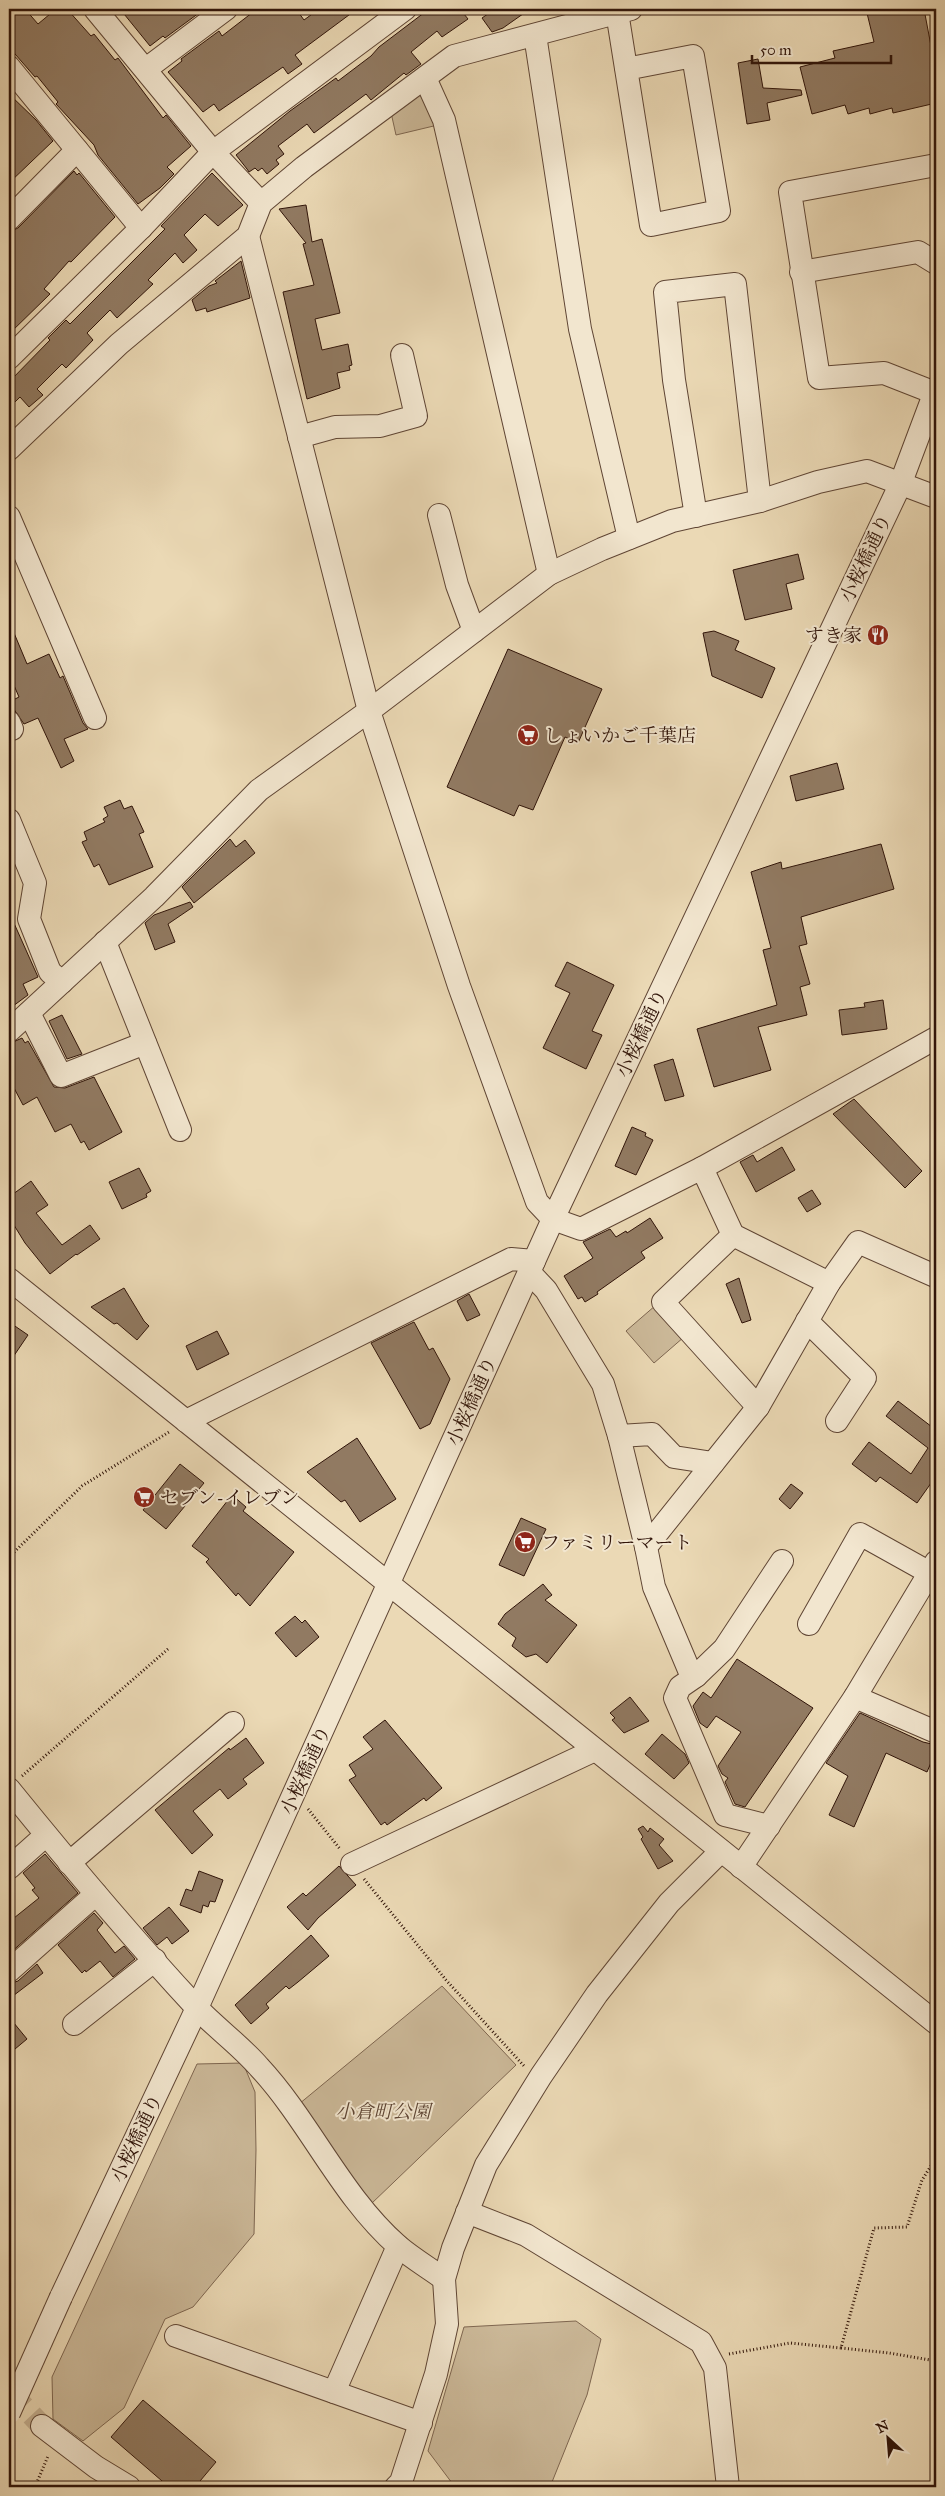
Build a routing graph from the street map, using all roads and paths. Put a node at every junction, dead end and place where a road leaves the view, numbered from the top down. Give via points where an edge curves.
1 (96, 9) edge
2 (226, 9) edge
3 (405, 9) edge
4 (624, 11) edge
5 (535, 35) junction
6 (146, 68) junction
7 (626, 69) junction
8 (11, 74) edge
9 (425, 78) junction
10 (77, 150) junction
11 (213, 152) junction
12 (936, 165) edge
13 (261, 203) junction
14 (9, 219) edge
15 (141, 228) junction
16 (248, 236) junction
17 (936, 263) edge
18 (801, 272) junction
19 (402, 356) dead end
20 (9, 358) edge
21 (936, 391) edge
22 (299, 438) junction
23 (9, 449) edge
24 (900, 485) junction
25 (936, 497) edge
26 (760, 501) junction
27 (439, 515) dead end
28 (9, 516) edge
29 (696, 516) junction
30 (629, 538) junction
31 (549, 574) junction
32 (474, 631) junction
33 (369, 711) junction
34 (95, 718) dead end
35 (9, 820) edge
36 (105, 942) junction
37 (62, 982) junction
38 (29, 1013) junction
39 (9, 1031) edge
40 (936, 1038) edge
41 (145, 1043) junction
42 (180, 1130) dead end
43 (702, 1168) junction
44 (554, 1218) junction
45 (733, 1235) junction
46 (532, 1267) junction
47 (935, 1276) dead end
48 (9, 1279) edge
49 (828, 1283) junction
50 (807, 1321) junction
51 (758, 1407) junction
52 (186, 1421) junction
53 (837, 1421) dead end
54 (619, 1436) junction
55 (713, 1463) junction
56 (646, 1547) junction
57 (9, 1557) edge
58 (782, 1561) dead end
59 (933, 1567) edge
60 (389, 1584) junction
61 (808, 1624) dead end
62 (168, 1649) dead end
63 (696, 1676) junction
64 (855, 1697) junction
65 (233, 1723) dead end
66 (936, 1732) edge
67 (595, 1750) junction
68 (12, 1785) edge
69 (295, 1792) junction
70 (769, 1826) junction
71 (46, 1835) junction
72 (721, 1851) junction
73 (69, 1863) junction
74 (352, 1864) junction
75 (741, 1867) junction
76 (9, 1868) edge
77 (96, 1894) junction
78 (155, 1960) junction
79 (9, 1971) edge
80 (197, 2008) junction
81 (936, 2023) edge
82 (74, 2024) dead end
83 (538, 2082) junction
84 (936, 2158) edge
85 (467, 2212) junction
86 (398, 2246) junction
87 (444, 2278) junction
88 (176, 2336) dead end
89 (841, 2348) junction
90 (709, 2358) junction
91 (936, 2361) edge
92 (334, 2392) junction
93 (9, 2413) edge
94 (421, 2423) junction
95 (49, 2431) joint
96 (35, 2487) edge
97 (129, 2487) edge
98 (396, 2487) edge
99 (728, 2487) edge

1 - 6 street
2 - 6 street
3 - 11 street
4 - 5 street
4 - 7 street
5 - 9 street via 454,56
5 - 30 street via 580,329
6 - 11 street
7 - 7 street via 651,225 719,211 693,56
8 - 10 street
9 - 13 street via 304,167
9 - 31 street via 444,120
10 - 14 street
10 - 15 street
11 - 13 street
11 - 15 street
12 - 18 street via 790,192
13 - 16 street
15 - 20 street
16 - 22 street
16 - 23 street via 119,344
17 - 18 street via 918,252
18 - 21 street via 819,378 884,373
19 - 22 street via 416,416 380,426 335,427
21 - 24 street, 小桜橋通り
22 - 33 street
24 - 25 street
24 - 26 street via 867,472 818,482
24 - 44 street, 小桜橋通り
26 - 29 street
26 - 29 street via 735,284 665,292 674,380
27 - 32 street via 457,585
28 - 34 street
29 - 30 street via 672,521
30 - 31 street
31 - 32 street
32 - 33 street
33 - 36 street via 259,790
33 - 44 street via 459,986 533,1192 537,1202
35 - 37 street via 35,883 28,920 50,972
36 - 37 street
36 - 41 street
37 - 38 street
38 - 39 street
38 - 41 street via 61,1076
40 - 43 street
41 - 42 street
43 - 44 street via 581,1229
43 - 45 street
44 - 46 street, 小桜橋通り
45 - 49 street
45 - 51 street via 663,1302
46 - 52 street via 511,1259
46 - 54 street via 603,1384
46 - 60 street, 小桜橋通り
47 - 49 street via 858,1242
48 - 52 street
49 - 50 street
50 - 51 street
50 - 53 street via 865,1378
51 - 55 street
52 - 57 path via 82,1486
52 - 60 street
54 - 55 street via 652,1434 674,1457
54 - 56 street
55 - 56 street
56 - 63 street via 654,1587 689,1670
58 - 63 street via 724,1649
59 - 61 street via 860,1534
59 - 64 street
60 - 67 street
60 - 69 street, 小桜橋通り
62 - 68 path
63 - 70 street via 680,1687 675,1698 725,1815
64 - 66 street
64 - 70 street
65 - 73 street
67 - 72 street
67 - 74 street
68 - 71 street
69 - 74 path
69 - 80 street, 小桜橋通り
70 - 75 street
71 - 73 street
71 - 76 street
72 - 75 street
72 - 83 street via 669,1902 597,1994
73 - 77 street
74 - 83 path via 446,1980
75 - 81 street
77 - 78 street
77 - 79 street
78 - 80 street
78 - 82 street
80 - 86 street via 259,2066 293,2109 326,2160
80 - 93 street, 小桜橋通り, bridge
83 - 85 street via 486,2165
84 - 89 path via 922,2180 908,2227 874,2228
85 - 87 street
85 - 90 street via 526,2236 597,2277 700,2342
86 - 87 street
86 - 92 street
87 - 94 street via 447,2324
88 - 92 street
89 - 90 path via 790,2343
89 - 91 path via 889,2352
90 - 99 street via 715,2368
92 - 94 street
94 - 98 street via 401,2482
95 - 96 path
95 - 97 street via 96,2468

